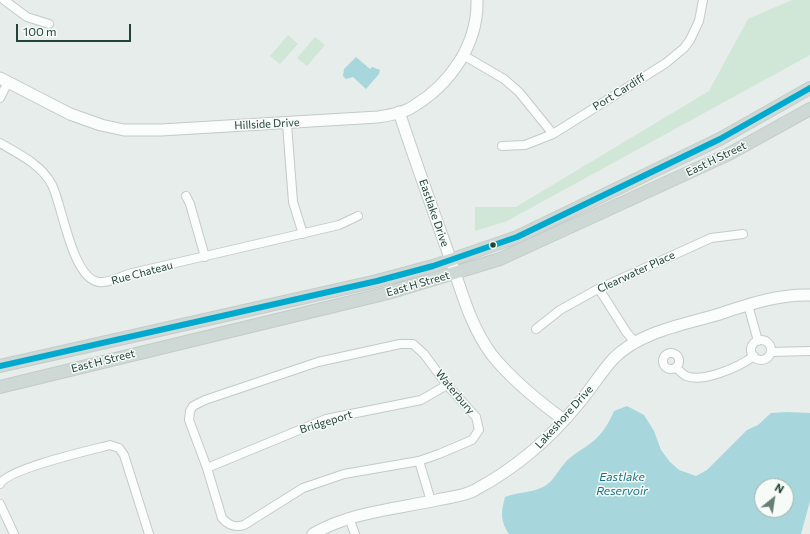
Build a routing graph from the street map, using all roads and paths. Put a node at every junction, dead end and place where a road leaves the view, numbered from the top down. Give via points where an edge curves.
1 (4, 0) edge
2 (477, 0) edge
3 (703, 0) edge
4 (49, 24) dead end
5 (463, 55) junction
6 (4, 80) edge
7 (810, 88) edge
8 (0, 98) edge
9 (810, 109) edge
10 (399, 112) junction
11 (286, 124) junction
12 (553, 134) junction
13 (0, 143) edge
14 (502, 146) dead end
15 (186, 196) dead end
16 (358, 216) dead end
17 (303, 234) junction
18 (743, 234) dead end
19 (205, 257) junction
20 (451, 260) junction
21 (455, 274) junction
22 (599, 289) junction
23 (810, 295) edge
24 (748, 305) junction
25 (536, 329) dead end
26 (758, 341) junction
27 (636, 343) junction
28 (810, 350) edge
29 (771, 352) junction
30 (754, 356) junction
31 (0, 366) edge
32 (676, 368) dead end
33 (447, 385) junction
34 (0, 387) edge
35 (564, 420) junction
36 (419, 461) junction
37 (206, 468) junction
38 (0, 484) edge
39 (431, 501) junction
40 (0, 504) edge
41 (349, 518) junction
42 (14, 534) edge
43 (149, 534) edge
44 (313, 534) edge
45 (355, 534) edge

1 - 4 street via 27,17
2 - 5 street, Hillside Drive via 474,25
3 - 12 street, Port Cardiff via 699,21 684,48 666,63
5 - 10 street, Hillside Drive via 453,72 436,91
5 - 12 street via 504,79 519,92
6 - 8 street
6 - 11 street, Hillside Drive via 70,114 124,130
7 - 20 main road, East H Street via 720,139 517,238
9 - 21 main road, East H Street via 728,154 500,259
10 - 11 street, Hillside Drive via 378,117
10 - 20 street, Eastlake Drive
11 - 17 street via 293,202
12 - 14 street, Port Cardiff via 525,145
13 - 19 street, Rue Chateau via 26,158 53,185 70,243 79,263 90,278 97,282 106,282 128,274
15 - 19 street
16 - 17 street, Rue Chateau via 339,225
17 - 19 street, Rue Chateau
18 - 22 street, Clearwater Place via 711,238
20 - 21 street, Eastlake Drive
20 - 31 main road, East H Street via 377,281
21 - 34 main road, East H Street via 388,293
21 - 35 street, Eastlake Drive via 472,319 492,355 517,383
22 - 25 street, Clearwater Place via 560,310
22 - 27 street
23 - 24 street, Lakeshore Drive via 774,298
24 - 26 street
24 - 27 street, Lakeshore Drive via 659,332
26 - 29 street via 768,342
26 - 30 street via 752,347
27 - 35 street, Lakeshore Drive via 614,358
28 - 29 street
29 - 30 street via 765,359 759,360
30 - 32 street via 744,363 708,377 686,376
33 - 36 street, Waterbury via 476,417 479,425 477,434 472,440
33 - 37 street, Bridgeport via 421,400 319,422
33 - 37 street, Waterbury via 424,354 412,344 406,344 318,362 229,391 193,406 190,411 189,420
35 - 39 street, Lakeshore Drive via 536,450 471,493
36 - 37 street, Waterbury via 344,474 308,486 237,527 227,524 222,518
36 - 39 street
38 - 43 street via 8,476 66,456 113,445 124,455
39 - 41 street, Lakeshore Drive
40 - 42 street
41 - 44 street, Lakeshore Drive
41 - 45 street

